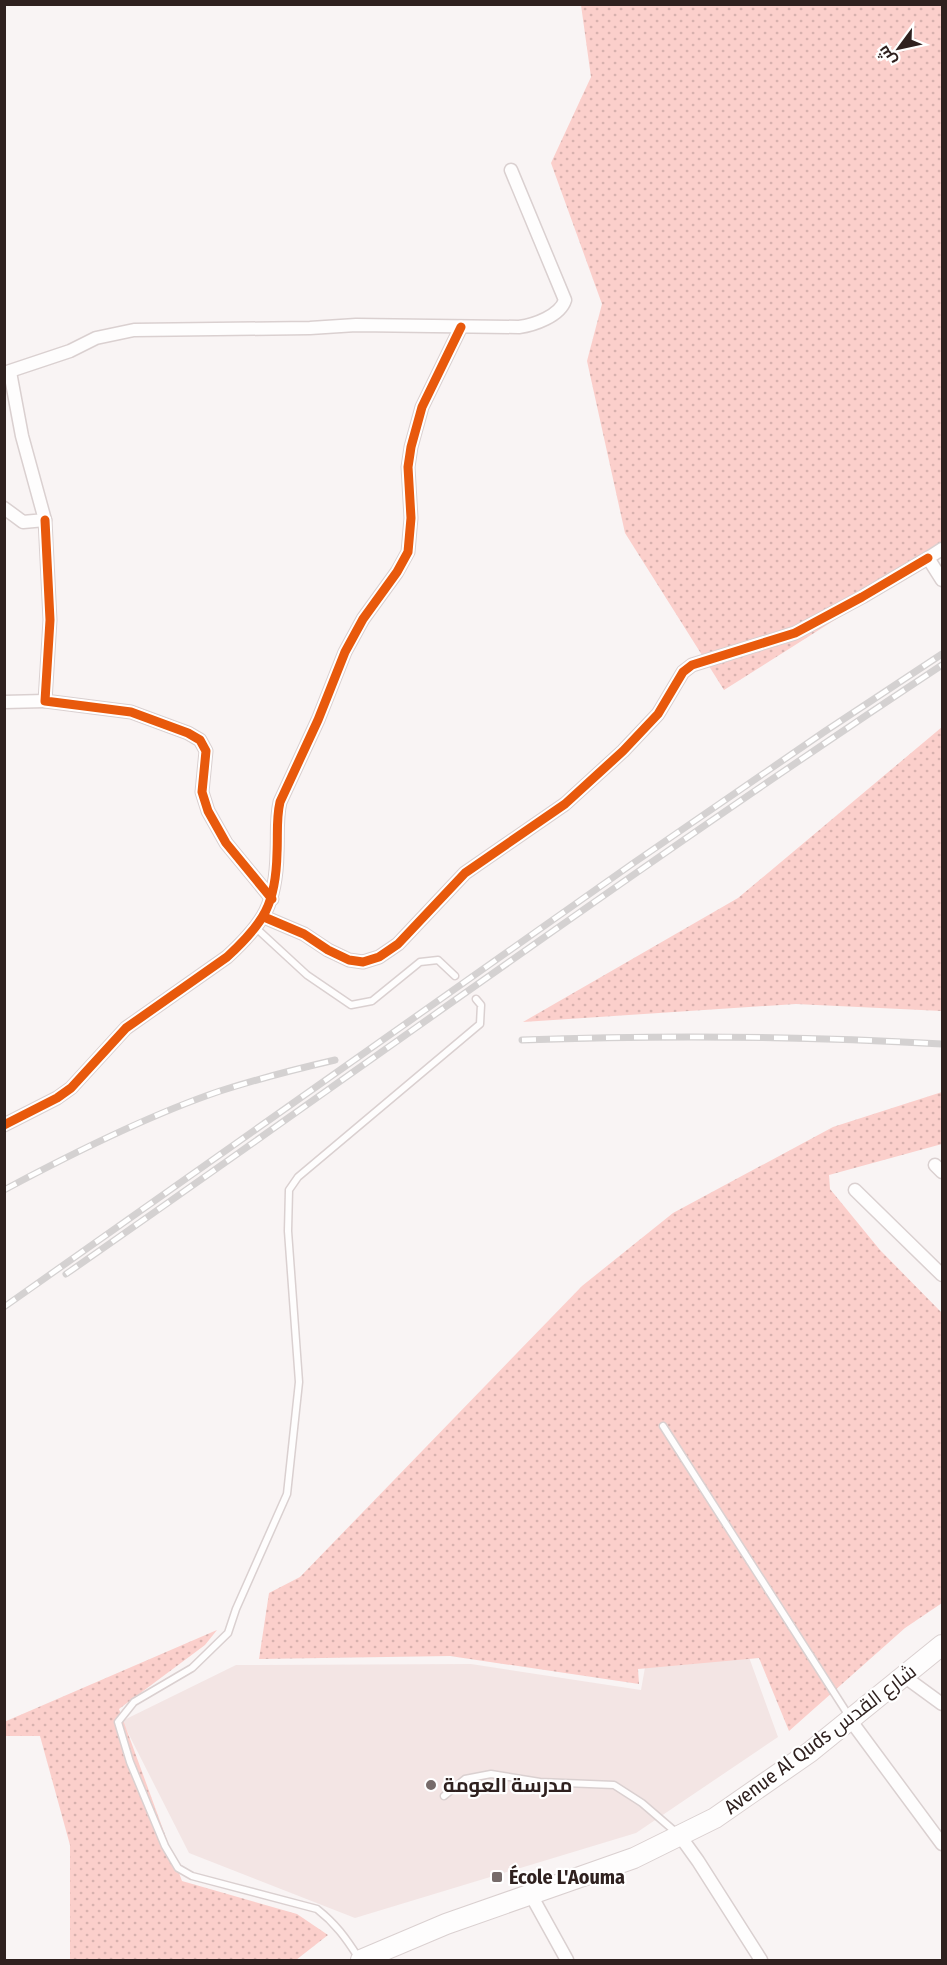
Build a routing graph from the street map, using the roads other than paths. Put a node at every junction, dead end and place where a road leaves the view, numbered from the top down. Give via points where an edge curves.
1 (511, 170) dead end
2 (461, 327) junction
3 (7, 372) edge
4 (4, 507) edge
5 (45, 520) junction
6 (942, 549) edge
7 (928, 558) junction
8 (942, 580) edge
9 (45, 701) junction
10 (4, 702) edge
11 (272, 899) junction
12 (260, 922) junction
13 (455, 976) dead end
14 (476, 999) dead end
15 (4, 1125) edge
16 (855, 1190) dead end
17 (942, 1275) edge
18 (663, 1426) dead end
19 (942, 1645) edge
20 (905, 1677) junction
21 (942, 1704) edge
22 (851, 1720) junction
23 (444, 1796) dead end
24 (680, 1836) junction
25 (942, 1844) edge
26 (531, 1896) junction
27 (360, 1960) edge
28 (567, 1960) edge
29 (761, 1960) edge

1 - 2 street via 565,304 527,326
2 - 3 street via 134,330 96,338
2 - 11 street via 422,407 411,447 408,552 345,652 280,802
3 - 5 street
4 - 5 street via 23,522
5 - 9 street via 51,620
6 - 7 street
7 - 8 street
7 - 12 street via 795,633 692,665 683,672 658,714 623,751 565,804 465,873 398,944 379,957 363,962 349,960 304,934
9 - 10 street
9 - 11 street via 131,712 200,740 206,751 202,792 208,811 226,843
11 - 12 street
12 - 13 lane via 307,975 351,1005 372,1001 420,962 438,960
12 - 15 street via 215,967 126,1028 71,1088
14 - 27 lane via 481,1005 480,1024 298,1177 289,1190 288,1232 299,1382 287,1494 228,1633 192,1668 134,1702 118,1722 130,1762 178,1868 192,1876 317,1909 341,1930
16 - 17 street
18 - 22 lane
19 - 20 main road, Avenue Al Quds شارع القدس
20 - 21 street
20 - 22 main road, Avenue Al Quds شارع القدس
22 - 24 main road, Avenue Al Quds شارع القدس via 738,1804
22 - 25 street
23 - 24 lane via 465,1779 491,1774 540,1782 614,1785
24 - 26 main road, Avenue Al Quds شارع القدس via 634,1858
24 - 29 street
26 - 27 main road, Avenue Al Quds شارع القدس via 446,1924
26 - 28 street

